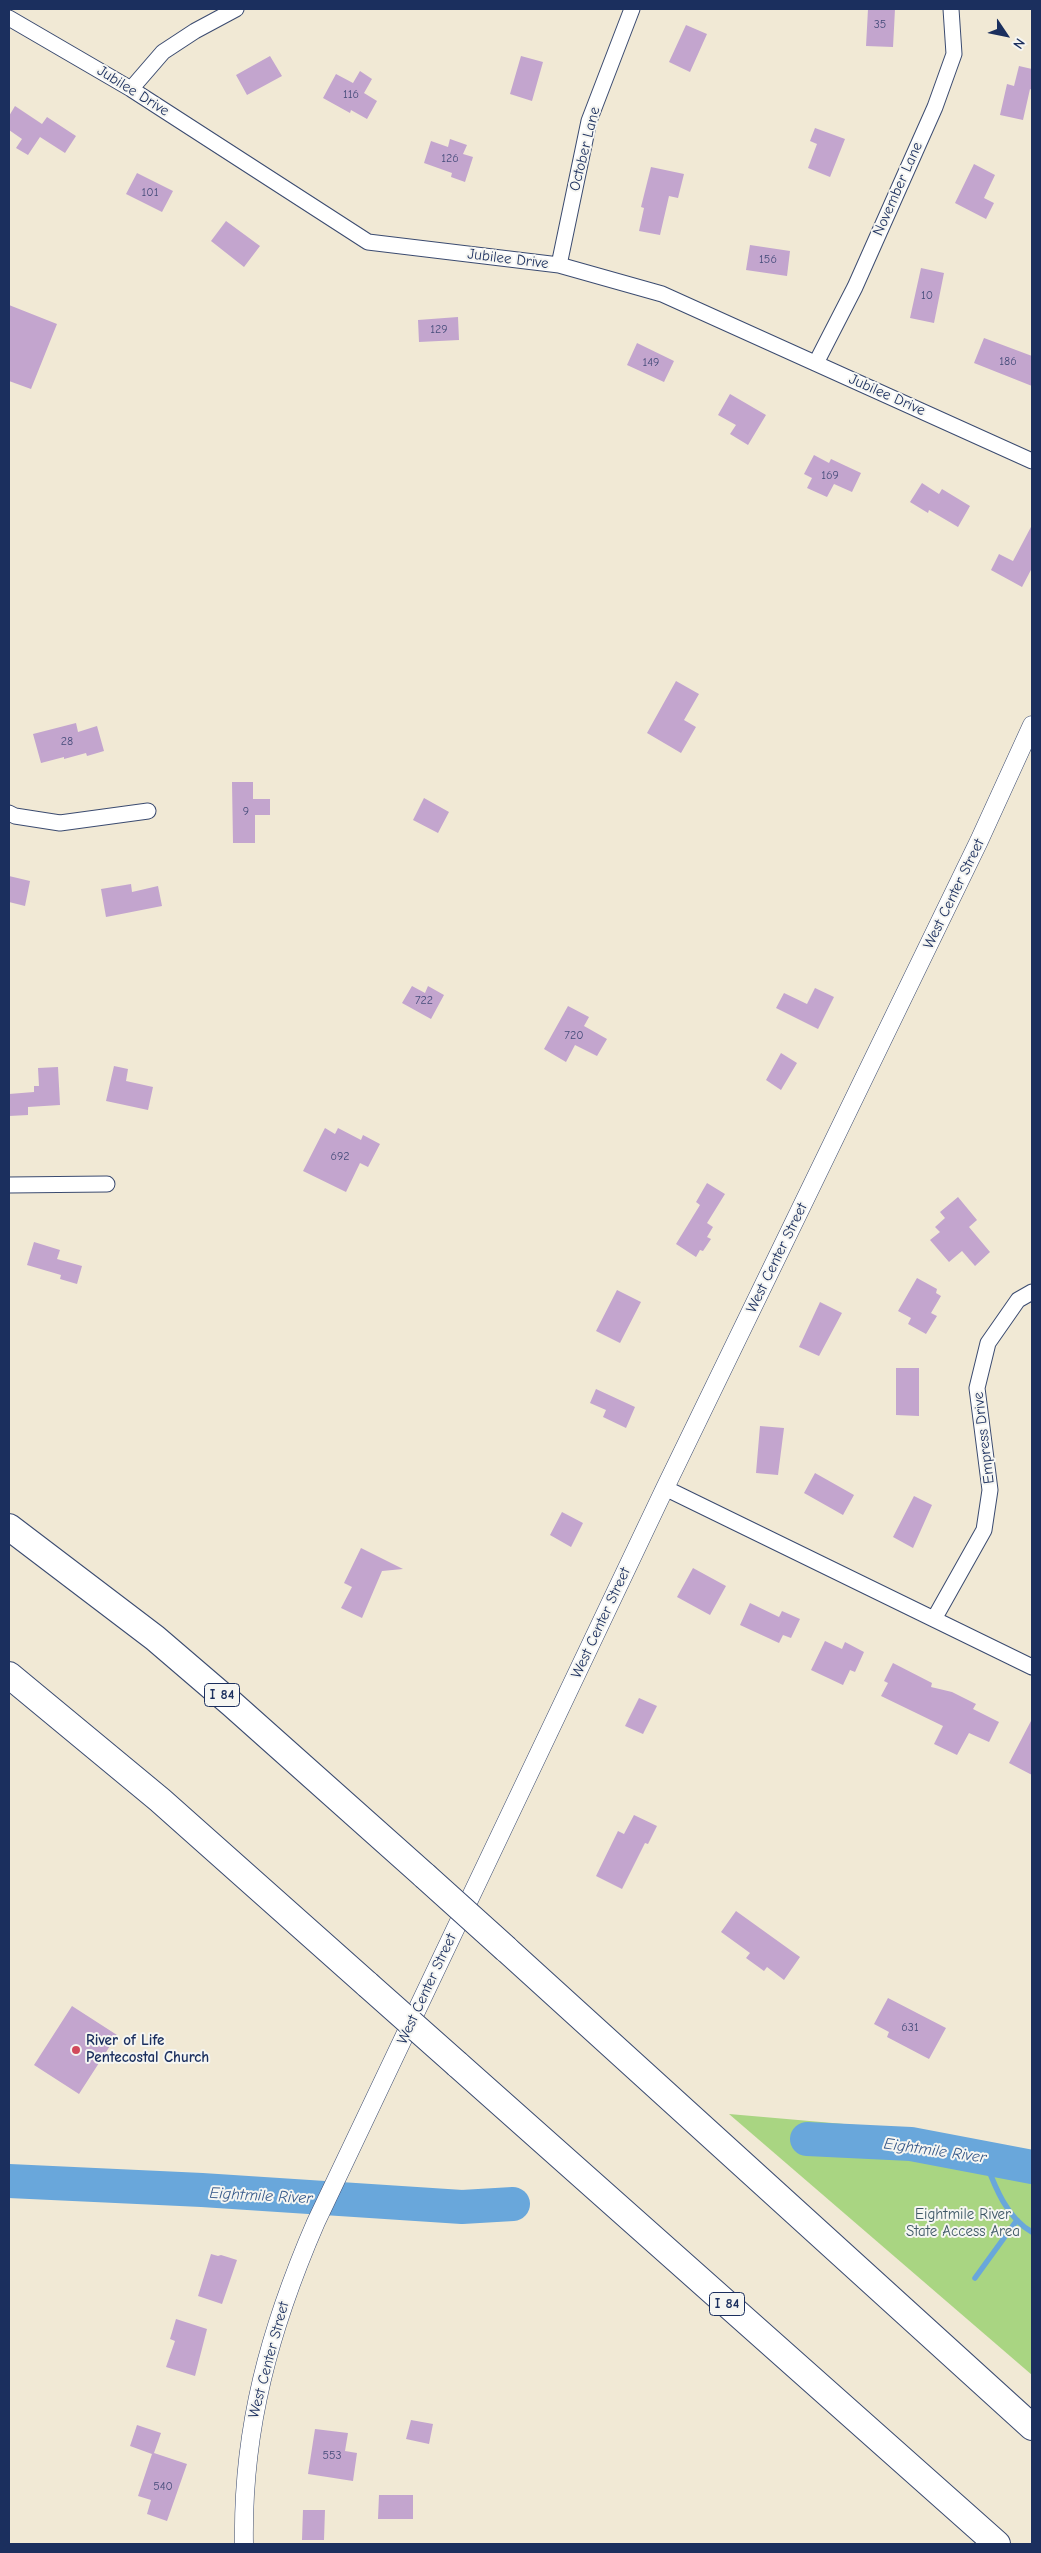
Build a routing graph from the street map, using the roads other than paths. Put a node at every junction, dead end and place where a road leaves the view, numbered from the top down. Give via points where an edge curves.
1 (236, 9) edge
2 (632, 9) edge
3 (951, 9) edge
4 (9, 18) edge
5 (131, 89) junction
6 (559, 265) junction
7 (816, 363) junction
8 (1032, 461) edge
9 (1032, 725) edge
10 (148, 811) dead end
11 (9, 813) edge
12 (107, 1184) dead end
13 (9, 1185) edge
14 (1032, 1292) edge
15 (665, 1488) junction
16 (9, 1527) edge
17 (934, 1619) junction
18 (1032, 1667) edge
19 (9, 1675) edge
20 (1032, 2427) edge
21 (244, 2544) edge
22 (997, 2544) edge

1 - 5 street via 164,52
2 - 6 street, October Lane via 589,121
3 - 7 street, November Lane via 954,54 935,107 855,287
4 - 5 street, Jubilee Drive
5 - 6 street, Jubilee Drive via 368,242
6 - 7 street, Jubilee Drive via 662,294
7 - 8 street, Jubilee Drive
9 - 15 street, West Center Street via 975,850
10 - 11 street via 60,823
12 - 13 street
14 - 17 street, Empress Drive via 1018,1300 988,1343 977,1388 990,1490 984,1530
15 - 17 street
15 - 21 street, West Center Street via 293,2276 274,2328 259,2387 248,2448
16 - 20 highway, I 84, bridge via 155,1638 246,1716
17 - 18 street
19 - 22 highway, I 84, bridge via 160,1800

